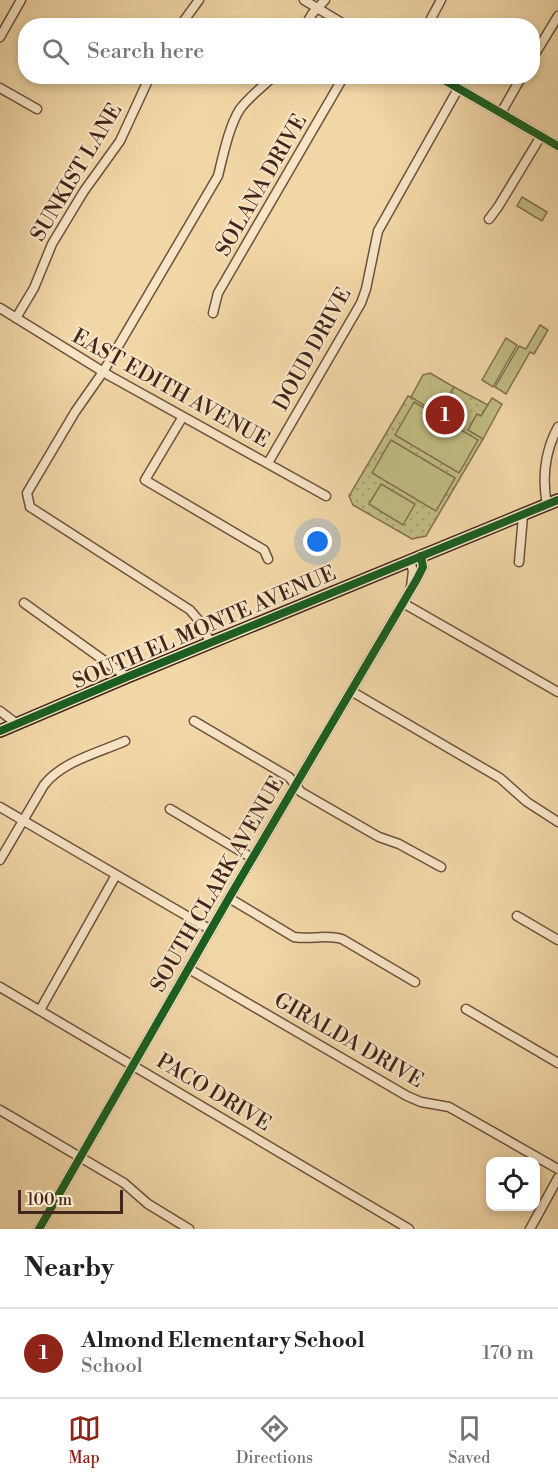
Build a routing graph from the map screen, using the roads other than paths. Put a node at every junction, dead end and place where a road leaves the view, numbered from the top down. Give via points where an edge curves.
1 (21, 0) edge
2 (199, 0) edge
3 (304, 0) edge
4 (325, 0) edge
5 (441, 0) edge
6 (318, 8) junction
7 (558, 16) edge
8 (186, 18) edge
9 (311, 18) edge
10 (335, 18) edge
11 (431, 18) edge
12 (0, 37) edge
13 (540, 46) edge
14 (146, 84) edge
15 (265, 84) edge
16 (339, 84) edge
17 (450, 84) edge
18 (517, 84) edge
19 (0, 88) edge
20 (458, 89) junction
21 (37, 109) dead end
22 (501, 113) junction
23 (541, 136) junction
24 (558, 146) edge
25 (489, 219) dead end
26 (0, 308) edge
27 (213, 313) dead end
28 (16, 318) junction
29 (103, 372) junction
30 (182, 418) junction
31 (558, 427) edge
32 (267, 463) junction
33 (326, 496) dead end
34 (558, 500) edge
35 (547, 504) junction
36 (523, 516) junction
37 (422, 556) junction
38 (268, 559) dead end
39 (410, 561) junction
40 (519, 562) dead end
41 (411, 590) junction
42 (24, 603) dead end
43 (403, 603) junction
44 (210, 642) junction
45 (126, 677) junction
46 (351, 691) junction
47 (558, 692) edge
48 (0, 711) edge
49 (194, 721) dead end
50 (17, 724) junction
51 (0, 731) edge
52 (126, 741) dead end
53 (295, 785) junction
54 (0, 807) edge
55 (170, 809) dead end
56 (23, 820) junction
57 (558, 822) edge
58 (252, 858) junction
59 (0, 860) edge
60 (441, 867) dead end
61 (116, 875) junction
62 (229, 898) junction
63 (517, 916) dead end
64 (211, 930) junction
65 (558, 940) edge
66 (189, 969) junction
67 (415, 982) dead end
68 (0, 987) edge
69 (465, 1009) dead end
70 (40, 1010) junction
71 (558, 1062) edge
72 (133, 1065) junction
73 (0, 1110) edge
74 (81, 1158) junction
75 (558, 1168) edge
76 (558, 1178) edge
77 (555, 1192) edge
78 (39, 1229) edge
79 (189, 1229) edge
80 (410, 1229) edge
81 (530, 1229) edge

1 - 12 street
2 - 8 street
3 - 6 street
4 - 6 street
5 - 11 street
6 - 9 street
6 - 10 street
7 - 13 street
14 - 28 street, SUNKIST LANE via 120,141 52,244 34,288
15 - 29 street via 239,111 218,176
16 - 27 street, SOLANA DRIVE via 218,293
17 - 20 street
18 - 22 street
19 - 21 street
20 - 22 street
20 - 32 street, DOUD DRIVE via 378,231 361,303
22 - 23 street
23 - 24 street
23 - 25 street
26 - 28 street, EAST EDITH AVENUE
28 - 29 street, EAST EDITH AVENUE
29 - 30 street, EAST EDITH AVENUE
29 - 44 street via 27,493 30,507 190,610
30 - 32 street, EAST EDITH AVENUE
30 - 38 street via 145,480 264,550
31 - 35 street via 545,468
32 - 33 street, EAST EDITH AVENUE
34 - 35 main road, SOUTH EL MONTE AVENUE
35 - 36 main road, SOUTH EL MONTE AVENUE
36 - 37 main road, SOUTH EL MONTE AVENUE
36 - 40 street
37 - 39 main road, SOUTH EL MONTE AVENUE
37 - 41 street, SOUTH CLARK AVENUE via 423,567
39 - 41 street
39 - 44 main road, SOUTH EL MONTE AVENUE
41 - 43 street, SOUTH CLARK AVENUE
42 - 45 street
43 - 46 street, SOUTH CLARK AVENUE
43 - 47 street
44 - 45 main road, SOUTH EL MONTE AVENUE
45 - 50 main road, SOUTH EL MONTE AVENUE
46 - 53 street, SOUTH CLARK AVENUE
46 - 57 street via 500,778 526,802
48 - 50 street
49 - 53 street via 289,777
50 - 51 main road, SOUTH EL MONTE AVENUE
52 - 56 street via 53,774
53 - 58 street, SOUTH CLARK AVENUE
53 - 60 street via 379,837
54 - 56 street
55 - 58 street
56 - 59 street
56 - 61 street
58 - 62 street, SOUTH CLARK AVENUE
61 - 64 street
61 - 70 street
62 - 64 street, SOUTH CLARK AVENUE
62 - 67 street via 294,937 342,939
63 - 65 street
64 - 66 street, SOUTH CLARK AVENUE
66 - 72 street, SOUTH CLARK AVENUE
66 - 75 street, GIRALDA DRIVE via 407,1096 449,1107
68 - 70 street, PACO DRIVE
69 - 71 street
70 - 72 street, PACO DRIVE
72 - 74 street, SOUTH CLARK AVENUE
72 - 80 street, PACO DRIVE
73 - 74 street
74 - 78 street, SOUTH CLARK AVENUE
74 - 79 street
76 - 77 street
77 - 81 street

